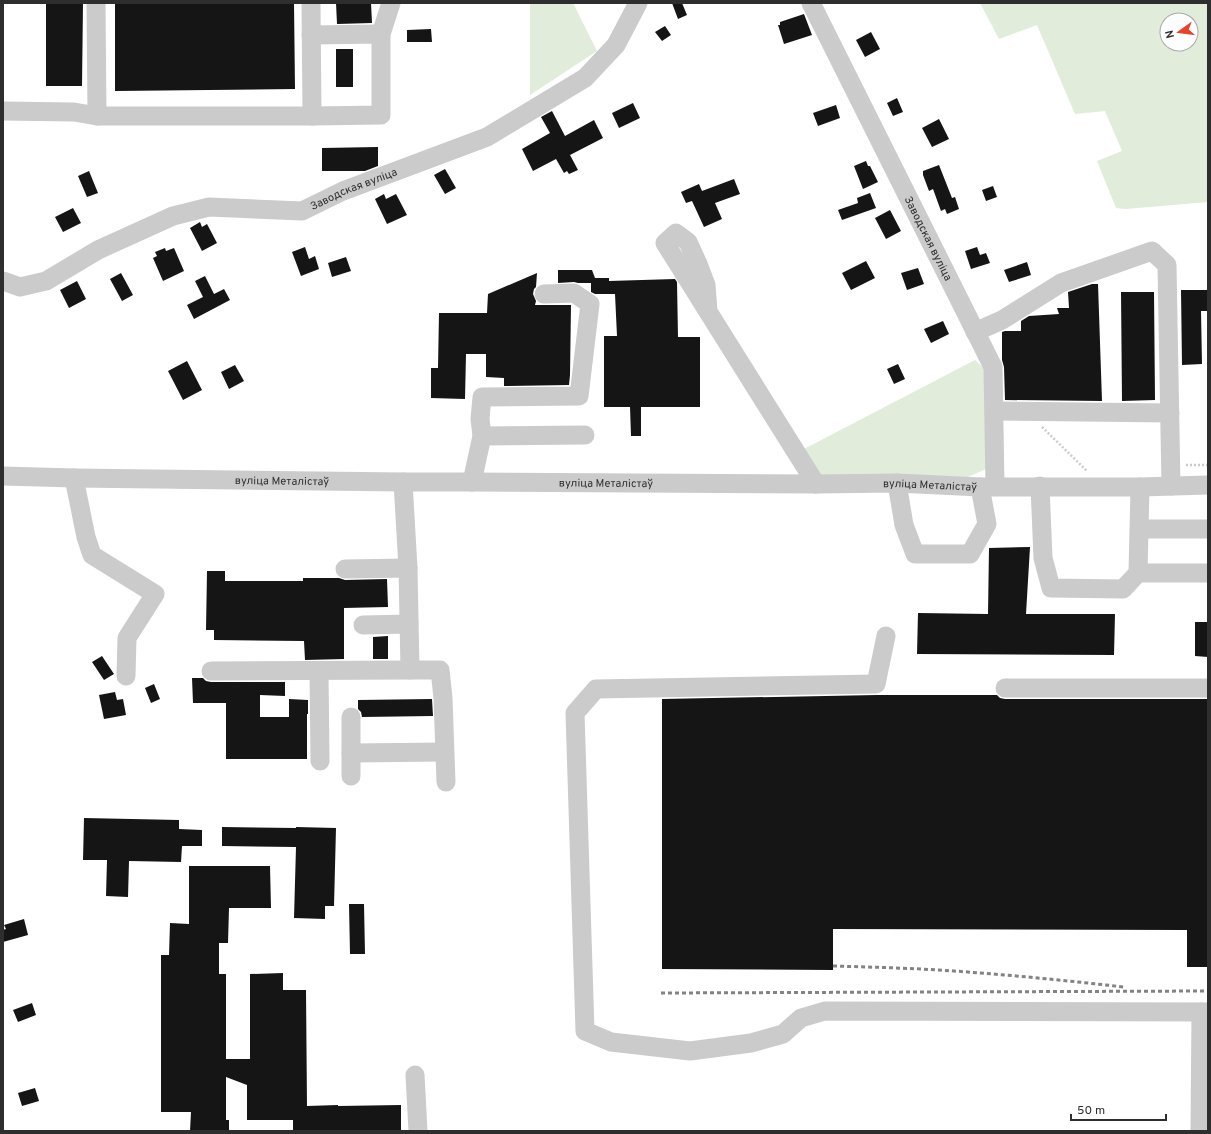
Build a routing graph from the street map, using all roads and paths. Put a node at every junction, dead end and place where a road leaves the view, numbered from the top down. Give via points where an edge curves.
1 (96, 3) edge
2 (311, 3) edge
3 (391, 3) edge
4 (638, 3) edge
5 (811, 3) edge
6 (381, 34) junction
7 (311, 35) junction
8 (3, 111) edge
9 (97, 116) junction
10 (312, 116) junction
11 (3, 281) edge
12 (544, 294) dead end
13 (708, 311) dead end
14 (975, 332) junction
15 (994, 411) junction
16 (1026, 412) junction
17 (1170, 413) junction
18 (585, 435) dead end
19 (482, 436) junction
20 (1089, 473) dead end
21 (3, 476) edge
22 (74, 478) junction
23 (403, 482) junction
24 (472, 482) junction
25 (897, 483) junction
26 (816, 484) junction
27 (1208, 485) edge
28 (988, 486) junction
29 (1040, 486) junction
30 (1171, 486) junction
31 (1140, 487) junction
32 (1140, 529) junction
33 (1208, 529) edge
34 (408, 568) junction
35 (345, 569) dead end
36 (1138, 573) junction
37 (1208, 573) edge
38 (409, 624) junction
39 (363, 625) dead end
40 (886, 636) dead end
41 (319, 670) junction
42 (410, 670) junction
43 (211, 671) dead end
44 (126, 676) dead end
45 (1005, 688) dead end
46 (1208, 688) edge
47 (351, 718) dead end
48 (444, 752) junction
49 (351, 753) junction
50 (320, 761) dead end
51 (351, 776) dead end
52 (446, 782) dead end
53 (1205, 1012) edge
54 (415, 1075) dead end
55 (418, 1131) edge
56 (1200, 1131) edge

1 - 9 street
2 - 7 street
3 - 6 street
4 - 11 street, Заводская вуліца via 616,45 585,78 487,137 342,191 302,211 209,207 174,216 98,250 46,281 20,287
5 - 14 street, Заводская вуліца
6 - 7 street
6 - 10 street via 381,115
7 - 10 street
8 - 9 street via 74,112
9 - 10 street
12 - 19 street via 574,293 590,304 579,396 482,398
13 - 26 street
14 - 15 street, Заводская вуліца via 993,367
14 - 17 street via 1002,320 1061,283 1152,251 1167,265
15 - 16 street
15 - 28 street, Заводская вуліца
16 - 17 street
16 - 20 path
17 - 30 street
18 - 19 street
19 - 24 street
21 - 22 street, вуліца Металістаў
22 - 23 street, вуліца Металістаў
22 - 44 street via 92,555 155,594 127,638
23 - 24 street, вуліца Металістаў
23 - 34 street
24 - 26 street, вуліца Металістаў
25 - 26 street, вуліца Металістаў
25 - 28 street, вуліца Металістаў
25 - 28 street, Заводская вуліца via 904,525 915,554 970,554 987,524
27 - 30 street, вуліца Металістаў
28 - 29 street, вуліца Металістаў
29 - 31 street, вуліца Металістаў
29 - 36 street via 1043,558 1051,588 1123,589
30 - 31 street, вуліца Металістаў
31 - 32 street
32 - 33 street
32 - 36 street
34 - 35 street
34 - 38 street
36 - 37 street
38 - 39 street
38 - 42 street
40 - 53 street via 876,684 596,689 575,713 585,1031 611,1042 690,1051 770,1038 783,1034 801,1018 825,1011
41 - 42 street
41 - 43 street
41 - 50 street
42 - 48 street via 440,670
45 - 46 street
47 - 49 street
48 - 49 street
48 - 52 street
49 - 51 street
53 - 56 street
54 - 55 street

